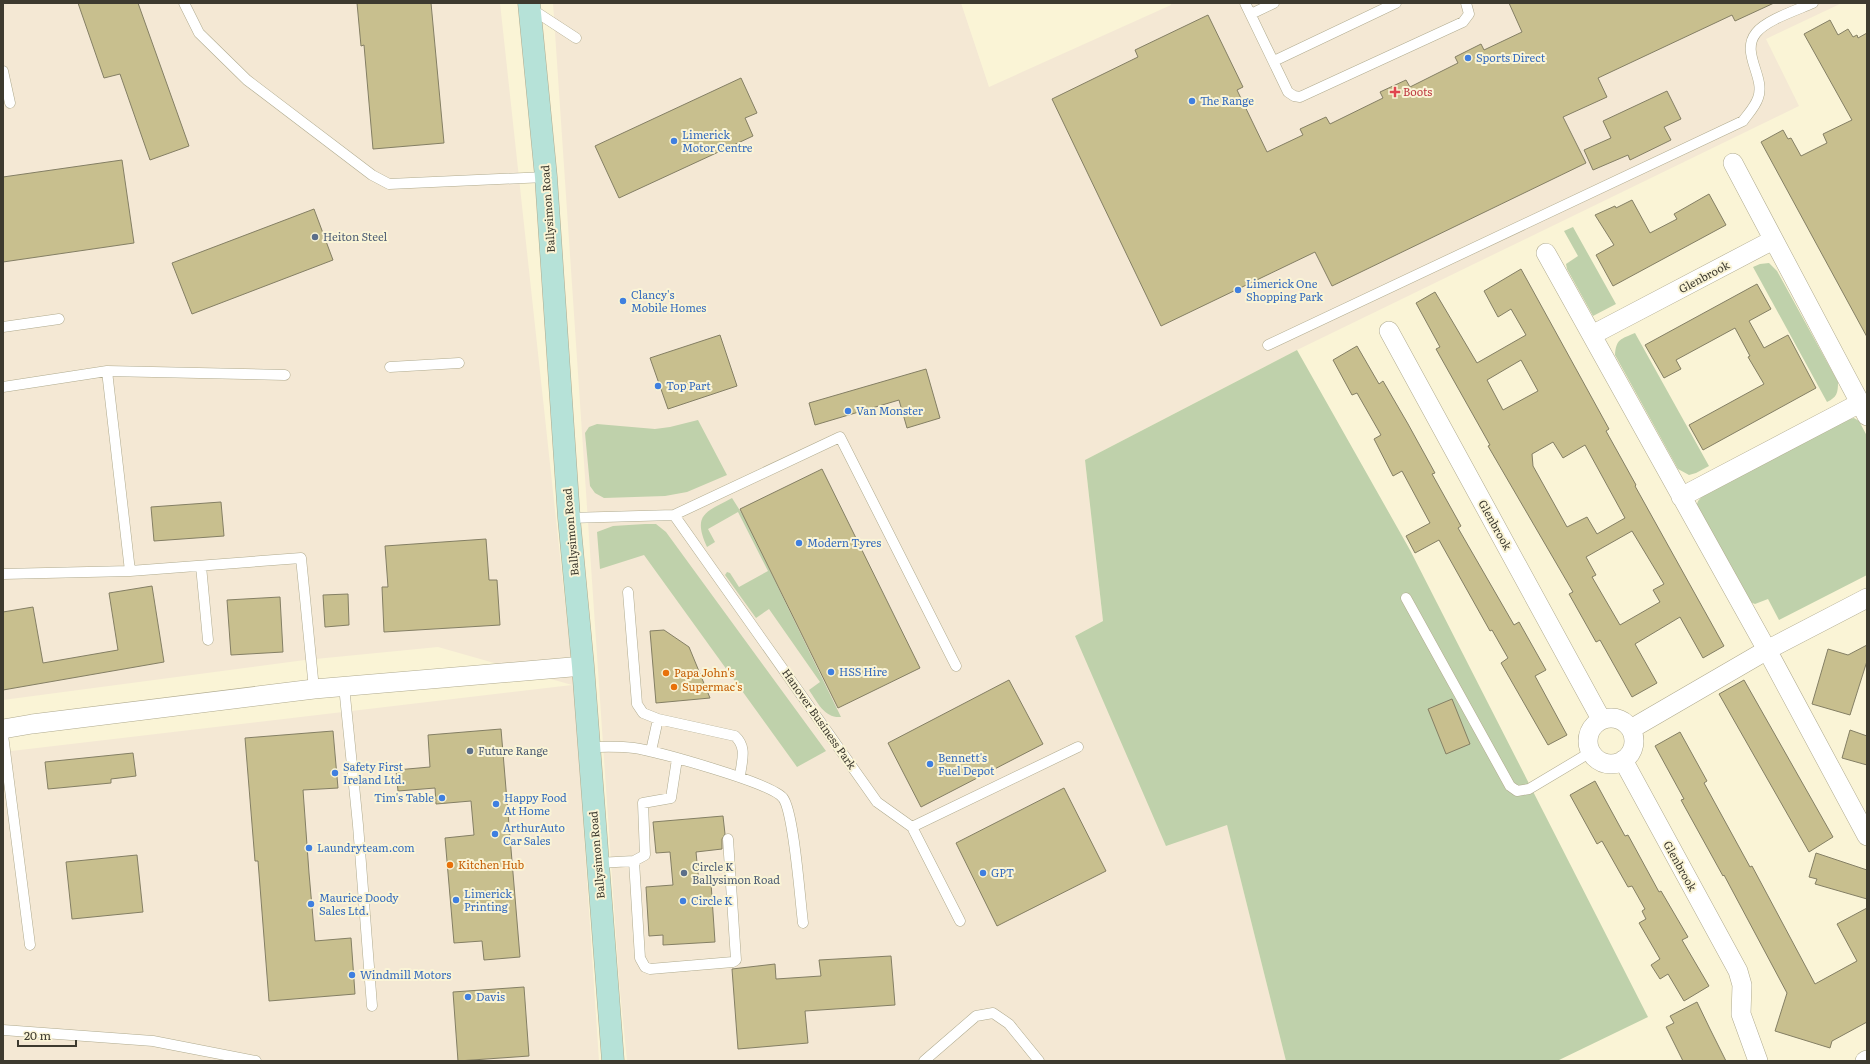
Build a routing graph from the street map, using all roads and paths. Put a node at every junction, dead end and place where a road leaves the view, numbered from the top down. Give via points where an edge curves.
1 (184, 3) edge
2 (1245, 3) edge
3 (1274, 3) edge
4 (1396, 3) edge
5 (1466, 3) edge
6 (1813, 3) edge
7 (530, 6) edge
8 (1251, 14) junction
9 (576, 38) dead end
10 (1274, 61) junction
11 (3, 71) edge
12 (10, 103) dead end
13 (1733, 163) dead end
14 (546, 177) junction
15 (1773, 240) junction
16 (1546, 253) dead end
17 (59, 319) dead end
18 (3, 327) edge
19 (1389, 331) dead end
20 (1592, 336) junction
21 (1268, 345) dead end
22 (459, 363) dead end
23 (390, 367) dead end
24 (107, 371) junction
25 (285, 375) dead end
26 (3, 387) edge
27 (1863, 409) edge
28 (1681, 497) junction
29 (674, 515) junction
30 (569, 518) junction
31 (201, 566) junction
32 (130, 571) junction
33 (3, 574) edge
34 (628, 592) dead end
35 (1406, 598) dead end
36 (1867, 598) edge
37 (208, 640) dead end
38 (1767, 650) junction
39 (583, 666) junction
40 (956, 666) dead end
41 (344, 686) junction
42 (314, 689) junction
43 (1601, 719) junction
44 (658, 720) junction
45 (3, 729) edge
46 (1631, 729) junction
47 (3, 735) edge
48 (1078, 747) dead end
49 (588, 748) junction
50 (651, 751) junction
51 (1591, 752) junction
52 (677, 758) junction
53 (1623, 760) junction
54 (740, 778) junction
55 (1862, 814) edge
56 (912, 827) junction
57 (1867, 836) edge
58 (728, 839) dead end
59 (634, 861) junction
60 (598, 863) junction
61 (960, 921) dead end
62 (803, 923) dead end
63 (30, 945) dead end
64 (372, 1006) dead end
65 (3, 1030) edge
66 (256, 1061) edge
67 (613, 1061) edge
68 (924, 1061) edge
69 (1039, 1061) edge
70 (1758, 1061) edge

1 - 14 lane via 199,34 247,80 372,175 389,184
2 - 8 lane
3 - 8 lane
4 - 10 lane
5 - 10 lane via 1469,14 1463,22 1308,95 1300,97 1288,92
6 - 21 lane via 1765,25 1755,34 1750,46 1760,85 1759,98 1743,121
7 - 9 lane
7 - 14 main road, Ballysimon Road
8 - 10 lane
11 - 12 lane
13 - 15 street
14 - 30 main road, Ballysimon Road
15 - 20 street, Glenbrook
15 - 27 street
16 - 20 street
17 - 18 lane
19 - 43 street, Glenbrook
20 - 28 street
22 - 23 lane
24 - 25 lane
24 - 26 lane
24 - 32 lane
27 - 28 street
28 - 38 street
29 - 30 lane
29 - 40 lane via 840,437
29 - 56 lane, Hanover Business Park via 877,802
30 - 39 main road, Ballysimon Road
31 - 32 lane
31 - 37 lane
31 - 42 lane via 301,558
32 - 33 lane
34 - 44 lane via 637,704 643,713
35 - 51 lane via 1510,786 1517,791 1529,789
36 - 38 street
38 - 46 street
38 - 55 street
39 - 41 street
39 - 49 main road, Ballysimon Road
41 - 42 street
41 - 64 lane
42 - 45 street
43 - 46 street via 1620,719
43 - 51 street via 1590,732 1588,739
44 - 50 lane
44 - 54 lane via 735,736 744,748
46 - 53 street via 1634,736 1633,750
47 - 63 lane
48 - 56 lane
49 - 50 lane via 632,748
49 - 60 main road, Ballysimon Road
50 - 52 lane
51 - 53 street via 1596,758 1610,764
52 - 54 lane
52 - 59 lane via 671,798 643,803 645,854
53 - 70 street, Glenbrook via 1738,971 1742,985 1741,1014
54 - 62 lane via 775,791 783,797 787,806
55 - 57 street
56 - 61 lane, Hanover Business Park
58 - 59 lane via 736,960 734,962 650,969 645,967 640,958
59 - 60 lane
60 - 67 main road, Ballysimon Road
65 - 66 lane via 154,1041
68 - 69 lane via 976,1016 993,1013 1010,1024

